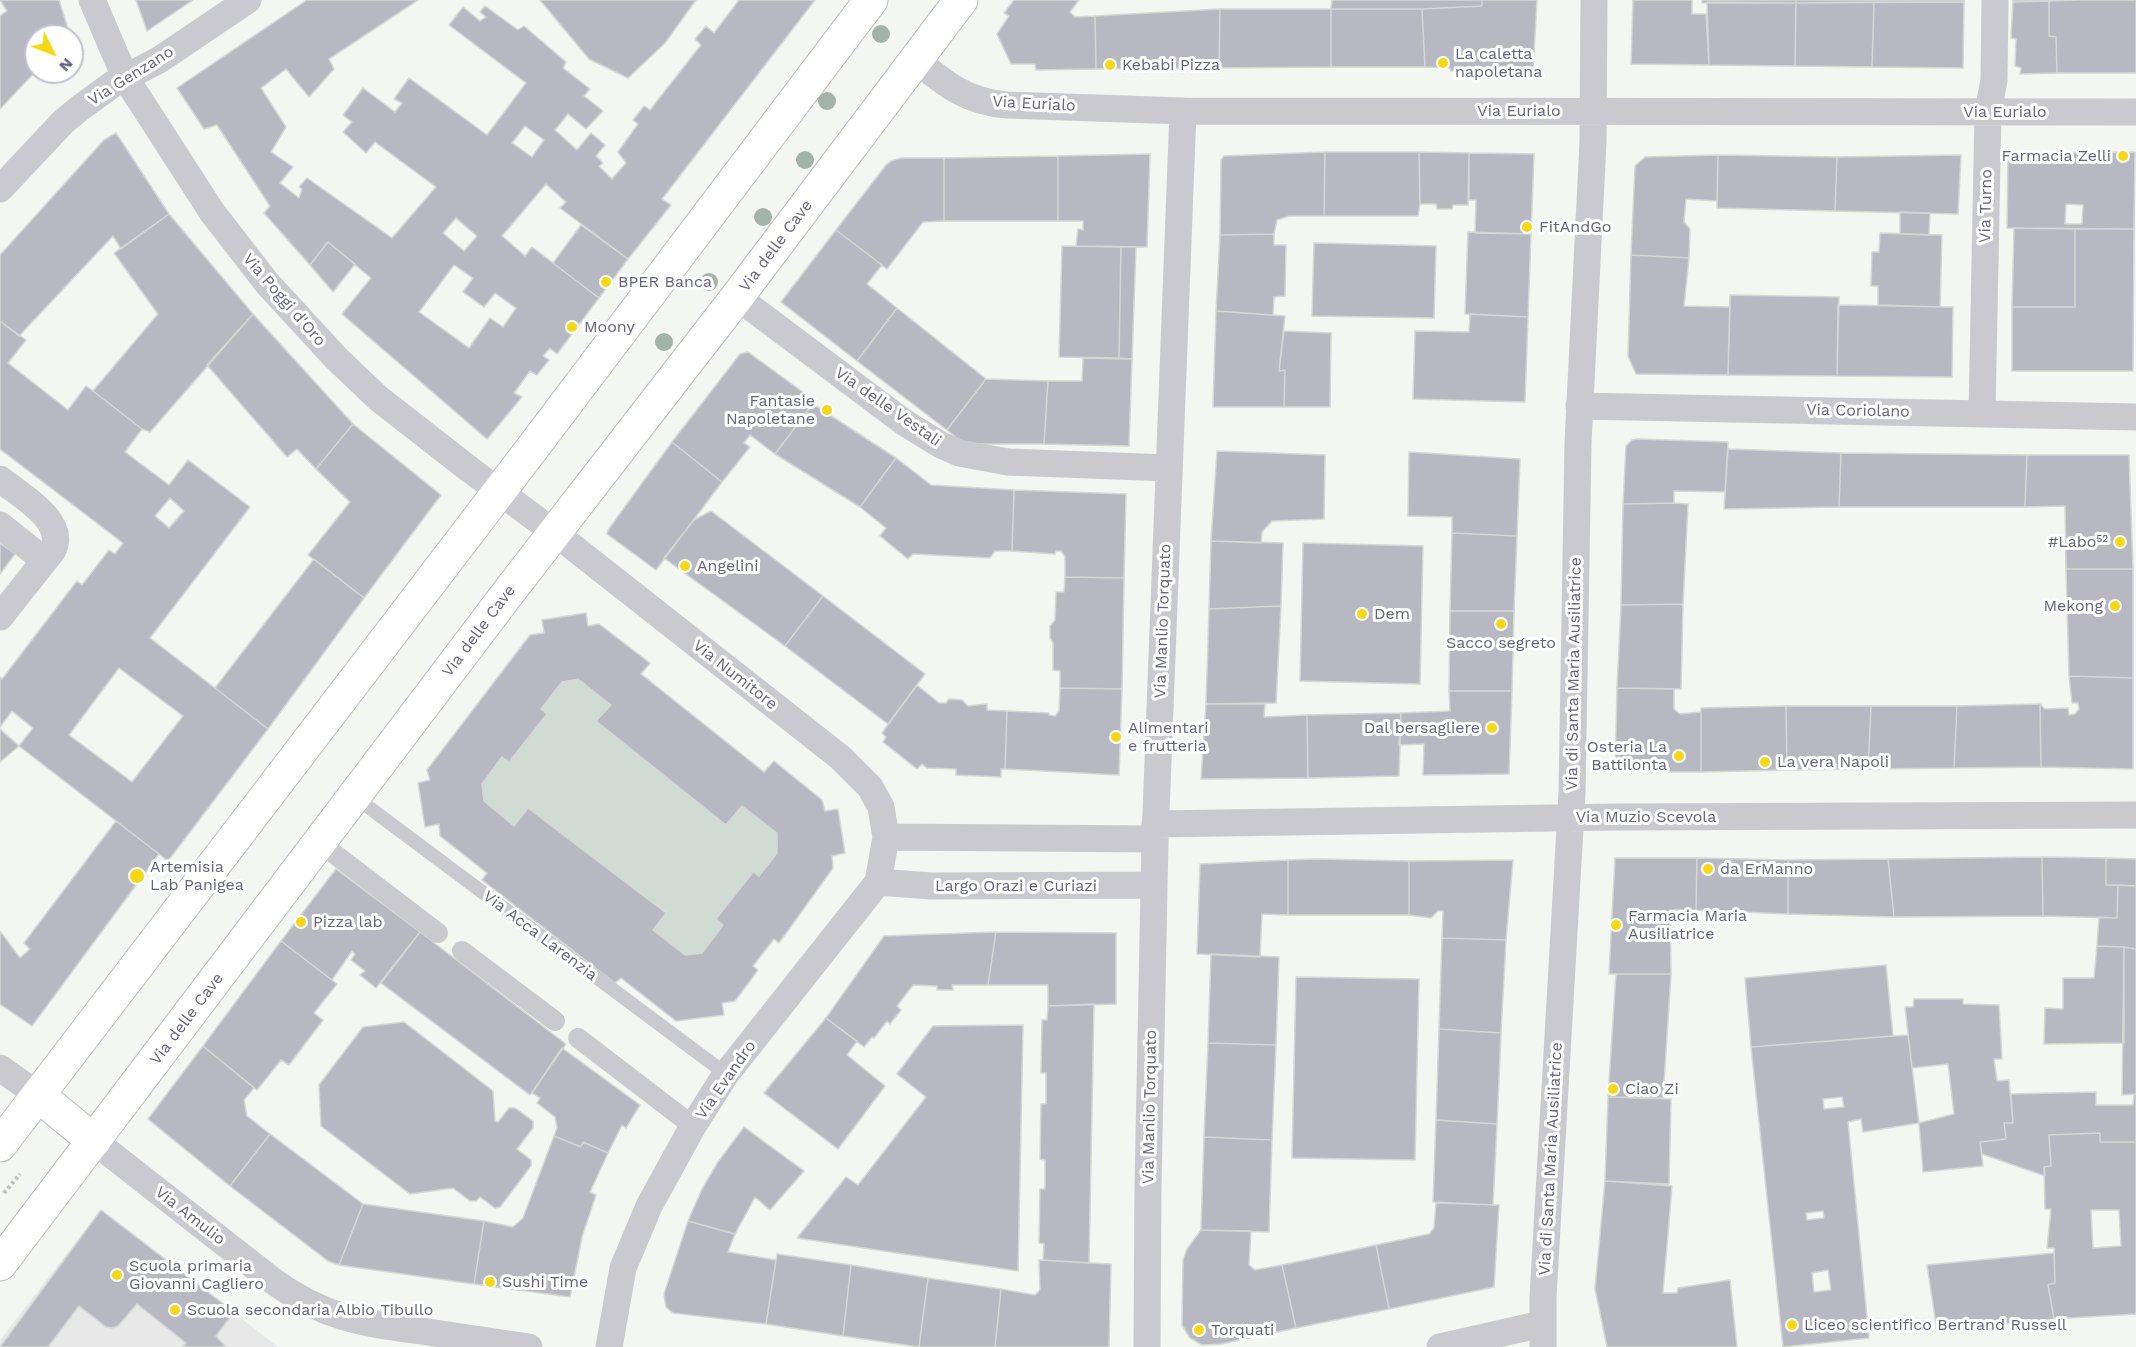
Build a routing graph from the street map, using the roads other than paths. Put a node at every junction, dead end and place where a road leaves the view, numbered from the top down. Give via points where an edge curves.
1 (92, 0) edge
2 (248, 0) edge
3 (871, 0) edge
4 (961, 0) edge
5 (1594, 0) edge
6 (1995, 0) edge
7 (916, 60) junction
8 (125, 77) junction
9 (1183, 111) junction
10 (1593, 111) junction
11 (1988, 112) junction
12 (2136, 112) edge
13 (0, 189) edge
14 (737, 297) junction
15 (1580, 406) junction
16 (1982, 413) junction
17 (2136, 417) edge
18 (1169, 468) junction
19 (0, 479) edge
20 (498, 491) junction
21 (0, 525) edge
22 (555, 533) junction
23 (44, 560) junction
24 (0, 617) edge
25 (355, 797) junction
26 (2136, 815) edge
27 (1571, 818) junction
28 (1155, 832) junction
29 (886, 837) junction
30 (320, 843) junction
31 (878, 882) junction
32 (1154, 885) junction
33 (438, 933) dead end
34 (462, 951) dead end
35 (555, 1021) dead end
36 (578, 1038) dead end
37 (0, 1068) edge
38 (726, 1074) junction
39 (38, 1095) junction
40 (693, 1126) junction
41 (94, 1141) junction
42 (0, 1145) edge
43 (0, 1264) edge
44 (1543, 1336) edge
45 (529, 1347) edge
46 (609, 1347) edge
47 (1147, 1347) edge
48 (1440, 1347) edge

1 - 8 street, Via Poggi d'Oro
2 - 8 street, Via Genzano via 159,60
3 - 20 main road
4 - 7 main road, Via delle Cave
5 - 10 street, Via di Santa Maria Ausiliatrice
6 - 11 street, Via Turno via 1995,80
7 - 9 street, Via Eurialo via 947,86 991,103
7 - 14 main road, Via delle Cave
8 - 13 street, Via Genzano via 64,121
8 - 20 street, Via Poggi d'Oro via 212,212 286,303 365,387
9 - 10 street, Via Eurialo
9 - 18 street, Via Manlio Torquato
10 - 11 street, Via Eurialo
10 - 15 street, Via di Santa Maria Ausiliatrice
11 - 12 street, Via Eurialo
11 - 16 street, Via Turno
14 - 18 street, Via delle Vestali via 905,423 959,453 1008,462
14 - 22 main road, Via delle Cave
15 - 16 street, Via Coriolano
15 - 27 street, Via di Santa Maria Ausiliatrice
16 - 17 street, Via Coriolano
18 - 28 street, Via Manlio Torquato
19 - 23 street via 51,523 55,544
20 - 22 street, Via Poggi d'Oro
20 - 39 main road
21 - 23 street
22 - 25 main road, Via delle Cave
22 - 29 street, Via Numitore via 862,777 881,807
23 - 24 street
25 - 30 main road, Via delle Cave
25 - 38 lane, Via Acca Larenzia
26 - 27 street, Via Muzio Scevola
27 - 28 street, Via Muzio Scevola
27 - 44 street, Via di Santa Maria Ausiliatrice
28 - 29 street
28 - 32 street, Via Manlio Torquato
29 - 31 street, Via Evandro
30 - 33 street
30 - 41 main road, Via delle Cave
31 - 32 street, Largo Orazi e Curiazi via 931,886
31 - 38 street, Via Evandro
32 - 47 street, Via Manlio Torquato
34 - 35 street
36 - 40 street
37 - 39 street
38 - 40 street, Via Evandro
39 - 41 main road
39 - 42 main road
40 - 46 street, Via Evandro via 654,1197 623,1268
41 - 43 main road, Via delle Cave
41 - 45 street, Via Amulio via 273,1281 321,1310 368,1324
44 - 48 street

